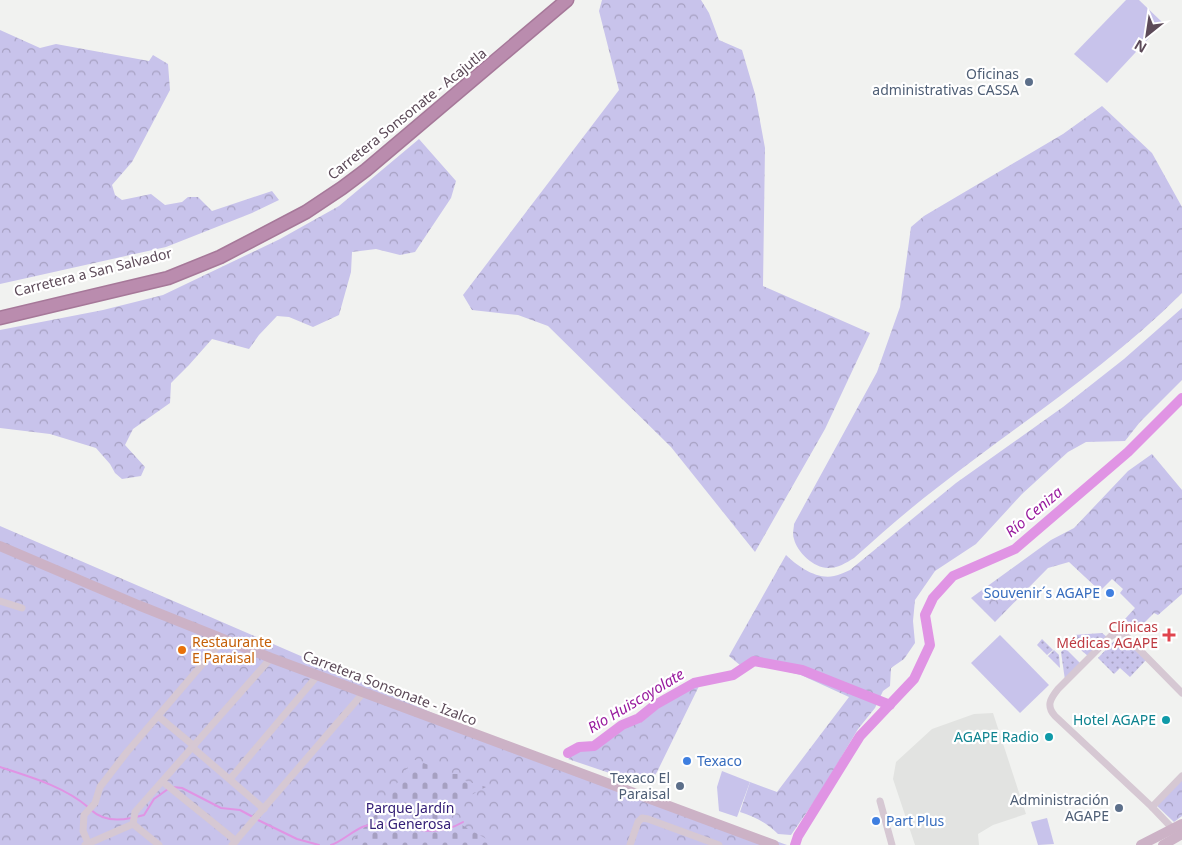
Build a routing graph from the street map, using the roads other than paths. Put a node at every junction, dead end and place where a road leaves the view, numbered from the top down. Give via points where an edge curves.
1 (555, 0) edge
2 (567, 0) edge
3 (0, 311) edge
4 (0, 318) edge
5 (0, 546) edge
6 (0, 601) edge
7 (22, 608) dead end
8 (224, 639) junction
9 (271, 658) junction
10 (318, 675) junction
11 (364, 692) junction
12 (1182, 693) edge
13 (158, 716) junction
14 (193, 747) junction
15 (1182, 776) edge
16 (230, 779) junction
17 (168, 786) junction
18 (880, 801) dead end
19 (1152, 807) junction
20 (262, 811) junction
21 (134, 822) junction
22 (1179, 829) edge
23 (758, 842) edge
24 (234, 843) edge
25 (87, 844) edge
26 (159, 845) edge
27 (630, 845) edge
28 (719, 845) edge
29 (774, 845) edge
30 (892, 845) edge
31 (1142, 845) edge
32 (1164, 845) edge

1 - 3 highway, Carretera a San Salvador via 387,144 300,208 215,252 150,277
2 - 4 highway, Carretera Sonsonate - Acajutla via 366,170 306,212 220,257 168,278
5 - 8 main road, Carretera Sonsonate - Izalco
6 - 7 street
8 - 9 main road, Carretera Sonsonate - Izalco
8 - 13 street
9 - 10 main road, Carretera Sonsonate - Izalco
9 - 14 street
10 - 11 main road, Carretera Sonsonate - Izalco
10 - 16 street
11 - 20 street
11 - 23 main road, Carretera Sonsonate - Izalco
12 - 19 street via 1121,632 1113,634 1058,689 1049,704 1055,716
13 - 14 street
13 - 25 street via 100,787 95,803 84,815 83,831
14 - 16 street
14 - 17 street
15 - 19 street
16 - 20 street
17 - 21 street via 135,812
17 - 24 street
18 - 30 street
19 - 22 street
20 - 24 street
21 - 25 street
21 - 26 street
22 - 31 main road
22 - 32 main road
23 - 29 main road, Carretera Sonsonate - Izalco
27 - 28 street via 642,818

